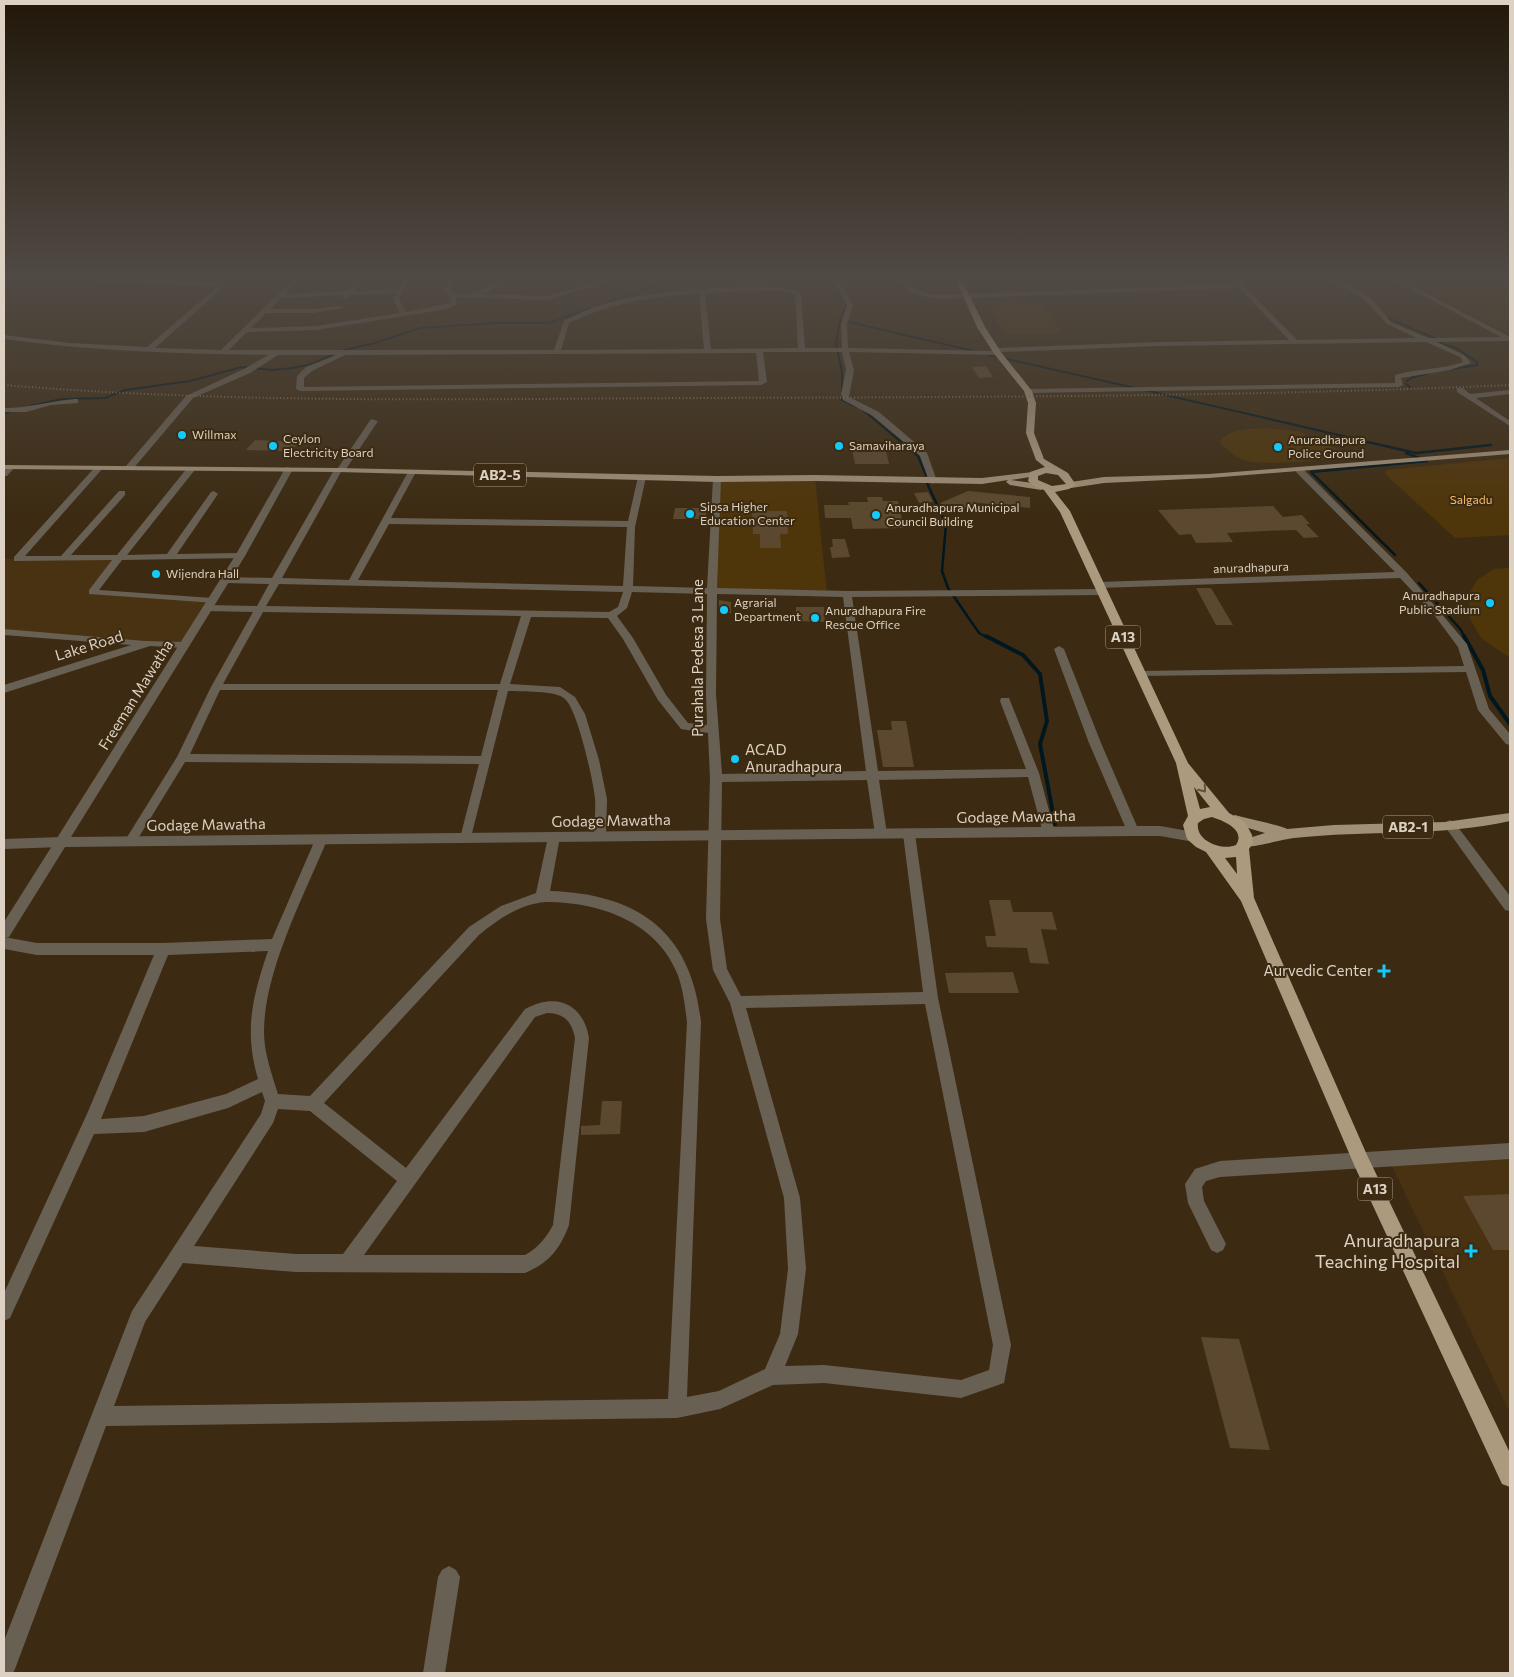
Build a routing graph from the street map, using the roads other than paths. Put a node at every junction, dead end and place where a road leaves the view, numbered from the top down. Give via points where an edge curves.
1 (268, 358) edge
2 (332, 358) edge
3 (760, 358) edge
4 (846, 358) edge
5 (1002, 358) edge
6 (1464, 358) edge
7 (1460, 390) dead end
8 (1028, 391) junction
9 (1510, 392) edge
10 (1469, 396) junction
11 (75, 401) dead end
12 (11, 410) edge
13 (374, 421) dead end
14 (1508, 421) edge
15 (1510, 452) edge
16 (1040, 460) junction
17 (7, 467) edge
18 (99, 468) junction
19 (128, 468) junction
20 (190, 468) junction
21 (289, 469) junction
22 (339, 470) junction
23 (1299, 470) junction
24 (412, 472) junction
25 (1061, 472) junction
26 (1035, 473) junction
27 (4, 474) edge
28 (642, 478) junction
29 (717, 479) junction
30 (997, 480) junction
31 (1104, 480) junction
32 (933, 481) junction
33 (1069, 486) junction
34 (1044, 488) junction
35 (122, 494) dead end
36 (214, 494) dead end
37 (1065, 511) junction
38 (388, 520) junction
39 (632, 524) junction
40 (240, 556) junction
41 (170, 557) junction
42 (119, 558) junction
43 (4, 559) edge
44 (17, 559) junction
45 (63, 559) junction
46 (1404, 575) junction
47 (225, 580) junction
48 (274, 581) junction
49 (352, 583) junction
50 (1101, 589) junction
51 (628, 590) junction
52 (712, 592) junction
53 (847, 594) junction
54 (210, 605) junction
55 (259, 609) junction
56 (527, 614) junction
57 (611, 615) junction
58 (4, 632) edge
59 (148, 643) junction
60 (185, 644) junction
61 (1059, 649) dead end
62 (1470, 668) junction
63 (1140, 674) junction
64 (216, 686) junction
65 (504, 687) junction
66 (4, 689) edge
67 (1005, 701) dead end
68 (712, 730) junction
69 (1510, 740) edge
70 (182, 758) junction
71 (484, 760) junction
72 (1182, 763) junction
73 (1032, 774) junction
74 (872, 776) junction
75 (716, 778) junction
76 (1510, 817) edge
77 (1230, 818) junction
78 (1193, 819) junction
79 (1450, 825) junction
80 (1133, 831) junction
81 (1160, 831) junction
82 (1049, 832) junction
83 (1306, 832) junction
84 (881, 834) junction
85 (909, 834) junction
86 (715, 836) junction
87 (600, 837) junction
88 (1194, 837) junction
89 (466, 838) junction
90 (554, 838) junction
91 (321, 840) junction
92 (62, 842) junction
93 (130, 842) junction
94 (4, 844) edge
95 (1244, 846) junction
96 (1212, 850) junction
97 (542, 896) junction
98 (1247, 898) junction
99 (1510, 906) edge
100 (4, 933) edge
101 (4, 943) edge
102 (277, 945) junction
103 (164, 950) junction
104 (931, 998) junction
105 (737, 1002) junction
106 (268, 1082) junction
107 (273, 1100) junction
108 (313, 1104) junction
109 (90, 1126) junction
110 (1510, 1151) edge
111 (1361, 1161) junction
112 (408, 1180) junction
113 (1216, 1244) dead end
114 (180, 1254) junction
115 (348, 1263) junction
116 (4, 1312) edge
117 (772, 1376) junction
118 (677, 1408) junction
119 (101, 1416) junction
120 (1510, 1476) edge
121 (449, 1577) dead end
122 (4, 1669) edge
123 (434, 1673) edge

1 - 19 street via 191,397
2 - 3 street via 309,369 300,378 300,389 761,383
4 - 32 street via 850,370 846,398 876,414 924,455
5 - 8 highway
6 - 8 street via 1467,362 1459,367 1398,377 1399,385
7 - 10 street
8 - 16 highway via 1032,402 1030,433
9 - 10 street
10 - 14 street
11 - 12 street
13 - 22 street
15 - 23 main road
16 - 25 highway
16 - 26 highway
17 - 18 main road, AB2-5
17 - 27 street
18 - 19 main road, AB2-5
18 - 44 street
19 - 20 main road, AB2-5
20 - 21 main road, AB2-5
20 - 42 street
21 - 22 main road, AB2-5
21 - 40 street, Freeman Mawatha
22 - 24 main road, AB2-5
22 - 48 street
23 - 31 main road
23 - 46 street
24 - 28 main road, AB2-5
24 - 38 street
25 - 26 highway
25 - 31 main road
25 - 33 highway via 1070,479
26 - 30 main road, AB2-5
26 - 34 highway via 1034,481
28 - 29 main road, AB2-5
28 - 39 street
29 - 32 main road, AB2-5
29 - 52 street, Purahala Pedesa 3 Lane
30 - 32 main road, AB2-5
30 - 34 main road, AB2-5
31 - 33 main road
33 - 34 highway
33 - 37 highway, A13
34 - 37 highway, A13
35 - 45 street
36 - 41 street
37 - 50 highway, A13
38 - 39 street
38 - 49 street
39 - 51 street
40 - 41 street
40 - 47 street, Freeman Mawatha
41 - 42 street
42 - 45 street
42 - 54 street via 92,592
43 - 44 street
44 - 45 street
46 - 50 street, anuradhapura
46 - 62 street via 1463,646
47 - 48 street, anuradhapura
47 - 54 street, Freeman Mawatha
48 - 49 street, anuradhapura
48 - 55 street
49 - 51 street, anuradhapura
50 - 53 street, anuradhapura
50 - 63 highway, A13
51 - 52 street, anuradhapura
51 - 57 street via 622,608
52 - 53 street, anuradhapura
52 - 68 street, Purahala Pedesa 3 Lane
53 - 74 street
54 - 55 street
54 - 60 street, Freeman Mawatha
55 - 56 street
55 - 64 street
56 - 57 street
56 - 65 street
57 - 68 street via 685,726
58 - 59 street
59 - 60 street, Lake Road
59 - 66 street, Lake Road
60 - 92 street, Freeman Mawatha
61 - 80 street
62 - 63 street
62 - 69 street via 1484,710
63 - 72 highway, A13
64 - 65 street
64 - 70 street
65 - 71 street
65 - 87 street via 560,691 570,697 579,714 593,760 601,799
67 - 73 street
68 - 75 street, Purahala Pedesa 3 Lane
70 - 71 street
70 - 93 street
71 - 89 street
72 -> 77 highway, A13
72 - 78 highway, A13
73 - 74 street
73 - 82 street
74 - 75 street
74 - 84 street
75 - 86 street, Purahala Pedesa 3 Lane
76 - 79 main road, AB2-1
77 - 78 highway via 1210,812
77 - 83 main road, AB2-1 via 1267,829
77 - 95 highway via 1245,832
78 - 81 street, Godage Mawatha
78 - 88 highway via 1190,829
79 - 83 main road, AB2-1
79 - 99 street
80 - 81 street, Godage Mawatha
80 - 82 street, Godage Mawatha
81 - 88 street, Godage Mawatha
82 - 85 street, Godage Mawatha
83 - 95 main road, AB2-1 via 1258,839
84 - 85 street, Godage Mawatha
84 - 86 street, Godage Mawatha
85 - 104 street
86 - 87 street, Godage Mawatha
86 - 105 street, Purahala Pedesa 3 Lane via 713,919 720,970
87 - 90 street, Godage Mawatha
88 - 96 highway
89 - 90 street, Godage Mawatha
89 - 91 street, Godage Mawatha
90 - 97 street
91 - 93 street, Godage Mawatha
91 - 102 street
92 - 93 street, Godage Mawatha
92 - 94 street, Godage Mawatha
92 - 100 street, Freeman Mawatha
95 - 96 highway via 1228,853
95 - 98 highway, A13
96 - 98 highway, A13
97 - 108 street via 504,909 474,931
97 - 118 street via 575,897 614,907 635,918 670,948 692,993 694,1022
98 - 111 highway, A13
101 - 103 street via 37,949
102 - 103 street
102 - 106 street via 256,1023 260,1056
103 - 109 street
104 - 105 street
104 - 117 street via 1002,1345 997,1376 961,1389 824,1374
105 - 117 street, Purahala Pedesa 3 Lane via 792,1198 797,1269 790,1334
106 - 107 street
106 - 109 street via 228,1100 144,1124
107 - 108 street
107 - 114 street via 268,1118
108 - 112 street
109 - 116 street
110 - 111 street
111 - 113 street via 1220,1169 1201,1175 1193,1184 1196,1203
111 - 120 highway, A13
112 - 115 street
112 - 115 street via 530,1013 550,1005 575,1016 580,1023 582,1038 561,1225 551,1246 534,1261 525,1264
114 - 115 street
114 - 119 street via 138,1317
117 - 118 street via 720,1400
118 - 119 street
119 - 122 street
121 - 123 street

